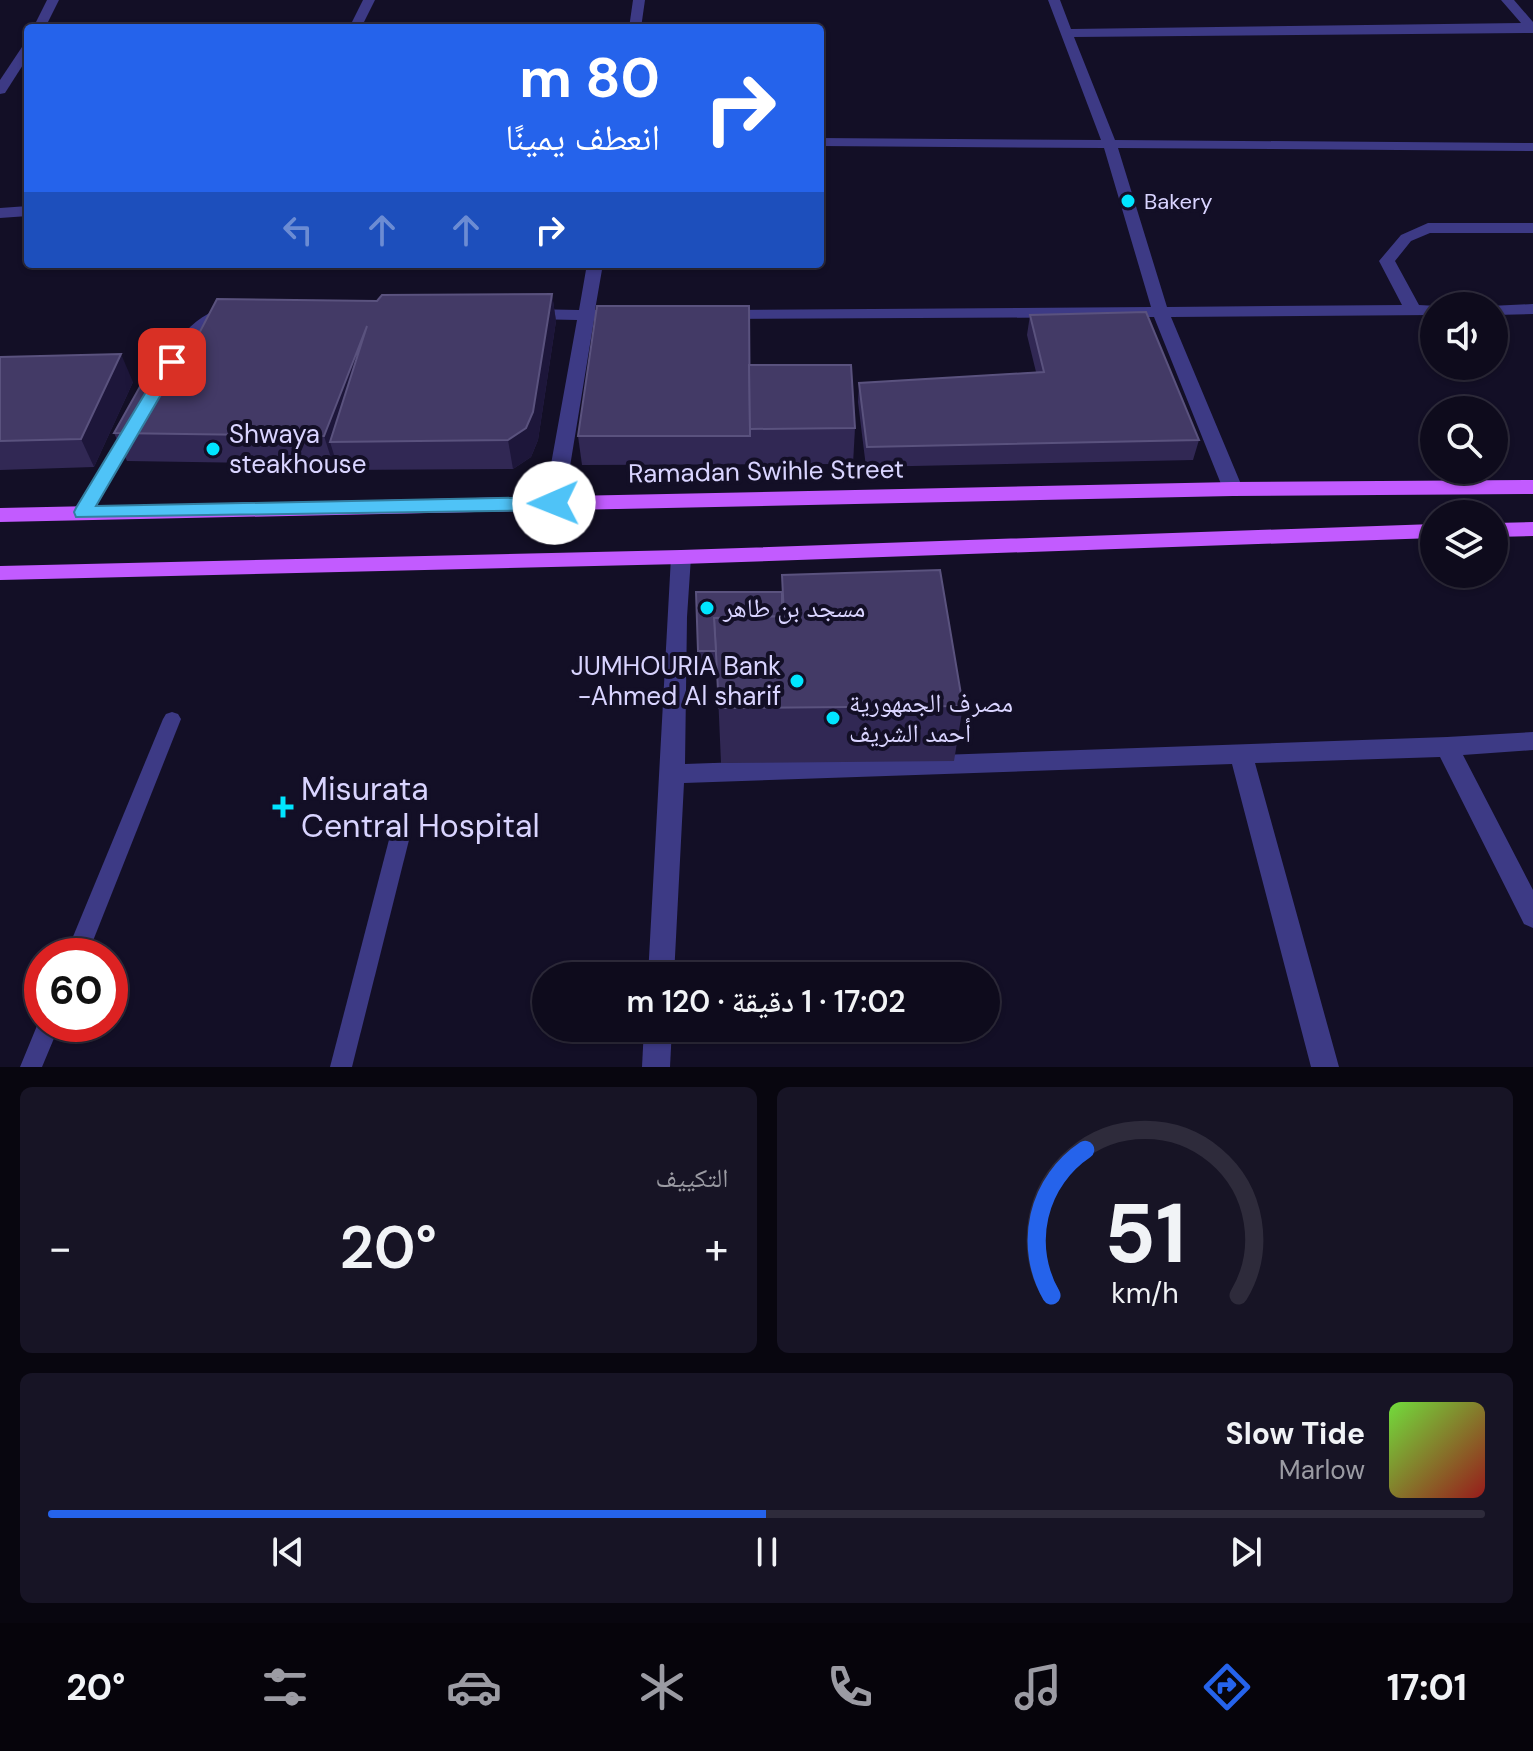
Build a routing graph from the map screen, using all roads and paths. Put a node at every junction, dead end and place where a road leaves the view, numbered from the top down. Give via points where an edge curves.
1 (53, 0) edge
2 (369, 0) edge
3 (639, 0) edge
4 (1054, 0) edge
5 (1507, 0) edge
6 (41, 24) edge
7 (357, 24) edge
8 (636, 24) edge
9 (1532, 28) edge
10 (1066, 33) junction
11 (24, 53) edge
12 (0, 90) edge
13 (824, 142) edge
14 (1110, 146) junction
15 (1533, 147) edge
16 (24, 211) edge
17 (0, 213) edge
18 (1533, 228) edge
19 (594, 268) edge
20 (252, 307) edge
21 (1533, 309) edge
22 (1413, 310) junction
23 (1420, 310) edge
24 (1508, 310) edge
25 (505, 313) edge
26 (1161, 313) junction
27 (647, 315) edge
28 (709, 315) edge
29 (584, 316) junction
30 (1533, 487) edge
31 (1233, 489) junction
32 (554, 503) junction
33 (83, 512) junction
34 (0, 515) edge
35 (1533, 529) edge
36 (1508, 530) edge
37 (1420, 531) edge
38 (681, 557) junction
39 (0, 573) edge
40 (172, 719) dead end
41 (1533, 741) edge
42 (1447, 747) junction
43 (1240, 752) junction
44 (673, 774) junction
45 (401, 832) dead end
46 (1533, 916) edge
47 (83, 938) edge
48 (662, 962) edge
49 (41, 1042) edge
50 (657, 1042) edge
51 (31, 1067) edge
52 (341, 1067) edge
53 (656, 1067) edge
54 (1325, 1067) edge

1 - 6 street
2 - 7 street
3 - 8 street
4 - 10 street
5 - 9 street
9 - 10 street
10 - 14 street
11 - 12 street
13 - 14 street
14 - 15 street
14 - 26 street
16 - 17 street
18 - 22 street via 1428,228 1406,238 1387,261
19 - 29 street
20 - 33 street via 222,313 187,336
21 - 24 street
22 - 23 street
22 - 26 street
25 - 29 street
26 - 28 street
26 - 31 street
27 - 29 street
29 - 32 street
30 - 31 main road, Ramadan Swihle Street
31 - 32 main road, Ramadan Swihle Street
32 - 33 main road, Ramadan Swihle Street
33 - 34 main road, Ramadan Swihle Street
35 - 36 main road
37 - 38 main road
38 - 39 main road
38 - 44 street
40 - 47 lane
41 - 42 street
42 - 43 street
42 - 46 street
43 - 44 street
43 - 54 street
44 - 48 street
45 - 52 lane
49 - 51 lane
50 - 53 street

